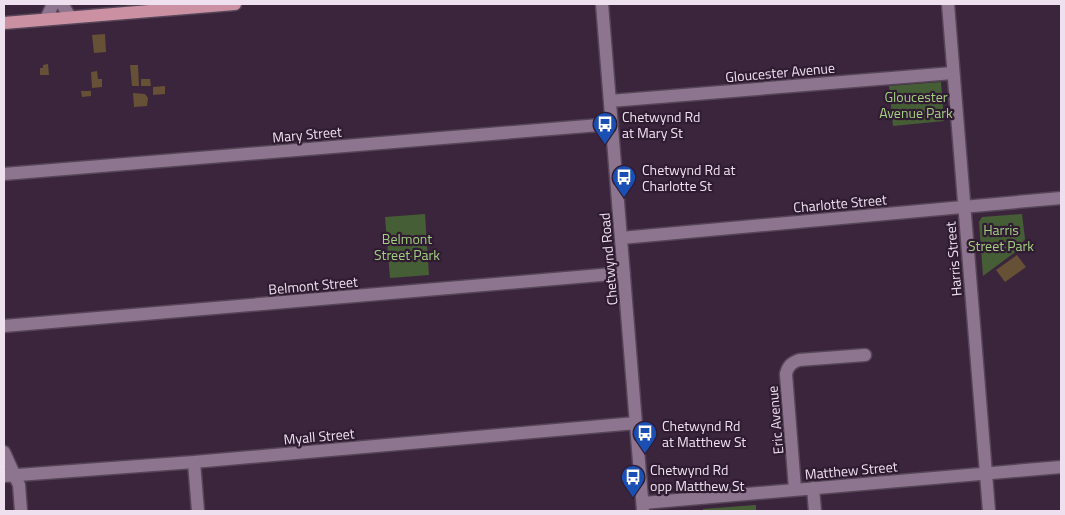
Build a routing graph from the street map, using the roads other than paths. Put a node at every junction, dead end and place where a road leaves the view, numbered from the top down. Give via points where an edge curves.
1 (53, 4) edge
2 (62, 4) edge
3 (235, 4) edge
4 (602, 4) edge
5 (948, 4) edge
6 (70, 17) junction
7 (46, 19) junction
8 (4, 23) edge
9 (953, 73) junction
10 (610, 101) junction
11 (612, 124) junction
12 (4, 174) edge
13 (1061, 198) edge
14 (964, 207) junction
15 (621, 238) junction
16 (624, 274) junction
17 (4, 326) edge
18 (865, 355) dead end
19 (636, 423) junction
20 (4, 452) edge
21 (194, 462) junction
22 (1061, 467) edge
23 (986, 474) junction
24 (9, 475) edge
25 (813, 488) junction
26 (795, 490) junction
27 (643, 507) edge
28 (21, 511) edge
29 (198, 511) edge
30 (815, 511) edge
31 (988, 511) edge

1 - 7 street
2 - 6 street
3 - 6 main road
4 - 10 street, Chetwynd Road
5 - 9 street, Harris Street
6 - 7 main road
7 - 8 main road
9 - 10 street, Gloucester Avenue
9 - 14 street, Harris Street
10 - 11 street, Chetwynd Road
11 - 12 street, Mary Street
11 - 15 street, Chetwynd Road
13 - 14 street, Charlotte Street
14 - 15 street, Charlotte Street
14 - 23 street, Harris Street
15 - 16 street, Chetwynd Road
16 - 17 street, Belmont Street
16 - 19 street, Chetwynd Road
18 - 26 street, Eric Avenue via 799,360 788,368
19 - 21 street, Myall Street
19 - 27 street, Chetwynd Road
20 - 24 street
21 - 24 street, Myall Street
21 - 29 street
22 - 23 street, Matthew Street
23 - 25 street, Matthew Street
23 - 31 street, Harris Street
24 - 28 street via 19,485
25 - 26 street, Matthew Street
25 - 30 street
26 - 27 street, Matthew Street

